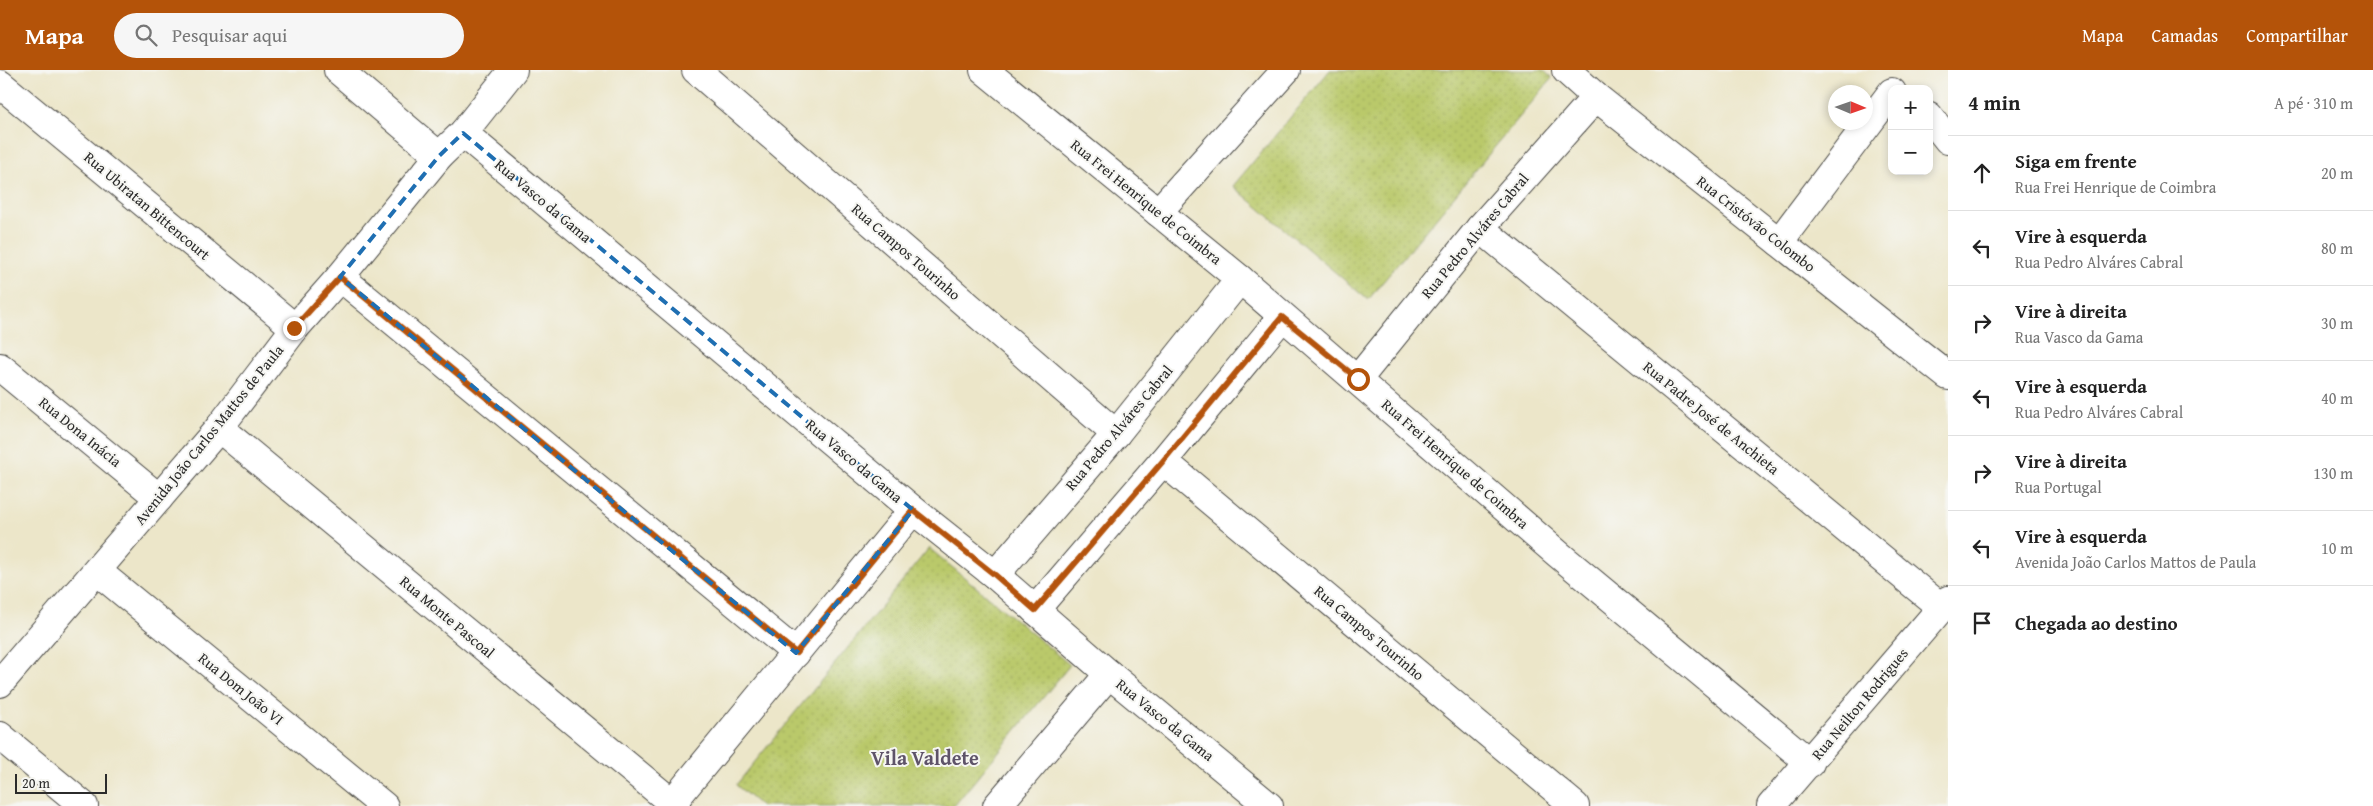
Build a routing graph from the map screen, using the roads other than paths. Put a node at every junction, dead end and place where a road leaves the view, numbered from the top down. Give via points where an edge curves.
1 (338, 70) edge
2 (513, 70) edge
3 (696, 70) edge
4 (984, 70) edge
5 (1286, 70) edge
6 (1566, 70) edge
7 (0, 84) edge
8 (1896, 84) edge
9 (1596, 97) junction
10 (1933, 121) edge
11 (463, 134) junction
12 (1948, 140) edge
13 (439, 156) junction
14 (1158, 212) junction
15 (1480, 228) junction
16 (1779, 242) junction
17 (340, 277) junction
18 (1240, 279) junction
19 (1282, 317) junction
20 (294, 328) junction
21 (0, 367) edge
22 (1948, 376) edge
23 (1358, 379) junction
24 (219, 428) junction
25 (1116, 434) junction
26 (1163, 461) junction
27 (160, 498) junction
28 (913, 510) junction
29 (97, 571) junction
30 (995, 575) junction
31 (1945, 604) edge
32 (1035, 610) junction
33 (796, 653) junction
34 (4, 670) edge
35 (1109, 674) junction
36 (0, 736) edge
37 (1810, 763) junction
38 (674, 805) edge
39 (84, 806) edge
40 (384, 806) edge
41 (997, 806) edge
42 (1269, 806) edge
43 (1575, 806) edge
44 (1771, 806) edge

1 - 13 street
2 - 11 street, Avenida João Carlos Mattos de Paula
3 - 25 street, Rua Campos Tourinho
4 - 14 street, Rua Frei Henrique de Coimbra
5 - 14 street
6 - 9 street, Rua Cristóvão Colombo
7 - 20 street, Rua Ubiratan Bittencourt
8 - 16 street
9 - 15 street, Rua Pedro Alváres Cabral
9 - 16 street, Rua Cristóvão Colombo
10 - 12 street
11 - 13 street, Avenida João Carlos Mattos de Paula
11 - 28 street, Rua Vasco da Gama
13 - 17 street, Avenida João Carlos Mattos de Paula
14 - 18 street, Rua Frei Henrique de Coimbra
15 - 23 street, Rua Pedro Alváres Cabral
15 - 31 street, Rua Padre José de Anchieta
16 - 22 street, Rua Cristóvão Colombo
17 - 20 street, Avenida João Carlos Mattos de Paula
17 - 33 street
18 - 19 street, Rua Frei Henrique de Coimbra
18 - 25 street, Rua Pedro Alváres Cabral
19 - 23 street, Rua Frei Henrique de Coimbra
19 - 26 street
20 - 24 street, Avenida João Carlos Mattos de Paula
21 - 27 street, Rua Dona Inácia
23 - 37 street, Rua Frei Henrique de Coimbra via 1558,554
24 - 27 street, Avenida João Carlos Mattos de Paula
24 - 38 street, Rua Monte Pascoal
25 - 30 street, Rua Pedro Alváres Cabral
26 - 32 street
26 - 43 street, Rua Campos Tourinho
27 - 29 street, Avenida João Carlos Mattos de Paula
28 - 30 street, Rua Vasco da Gama
28 - 33 street
29 - 34 street, Avenida João Carlos Mattos de Paula
29 - 40 street, Rua Dom João VI
30 - 32 street, Rua Vasco da Gama
31 - 37 street, Rua Neilton Rodrigues
32 - 35 street, Rua Vasco da Gama
33 - 38 street
35 - 41 street
35 - 42 street, Rua Vasco da Gama
36 - 39 street
37 - 44 street, Rua Neilton Rodrigues

